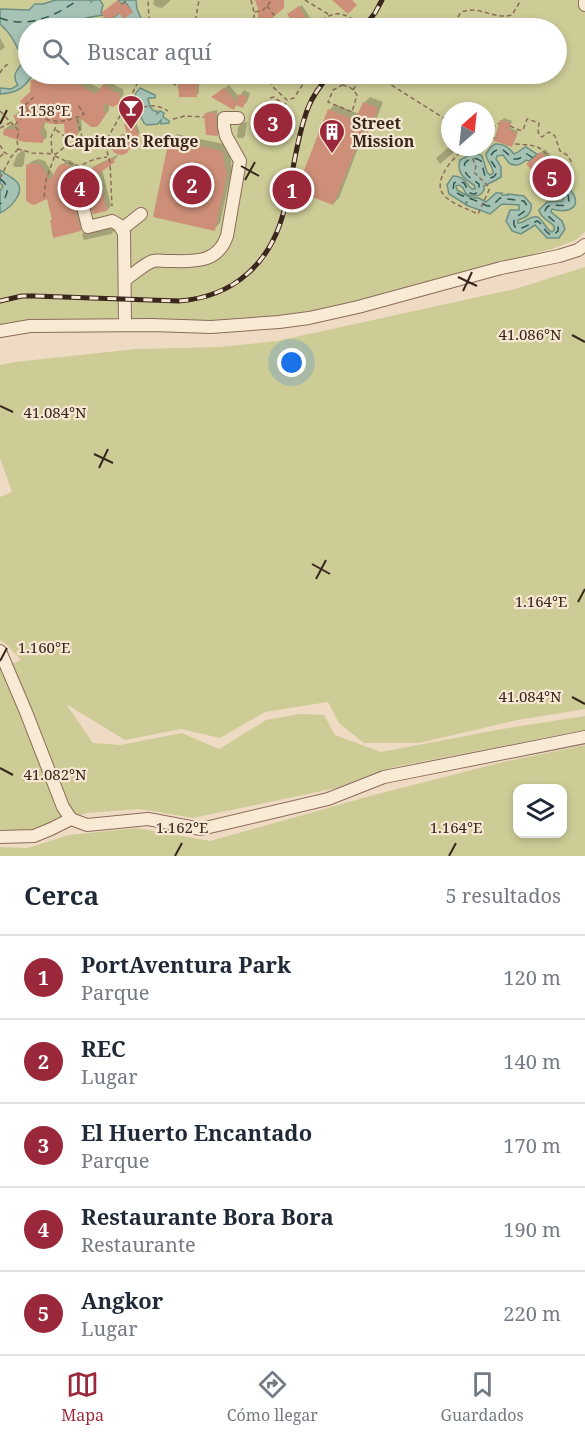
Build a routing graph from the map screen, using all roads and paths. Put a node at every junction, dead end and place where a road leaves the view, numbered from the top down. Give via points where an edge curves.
1 (127, 0) edge
2 (147, 0) edge
3 (199, 0) edge
4 (251, 0) edge
5 (272, 0) edge
6 (306, 0) edge
7 (521, 0) edge
8 (585, 0) edge
9 (122, 4) dead end
10 (585, 5) edge
11 (267, 6) junction
12 (254, 12) junction
13 (329, 15) junction
14 (458, 17) dead end
15 (149, 18) edge
16 (196, 18) edge
17 (254, 18) edge
18 (276, 18) edge
19 (324, 18) edge
20 (350, 18) edge
21 (9, 63) dead end
22 (0, 73) edge
23 (137, 84) edge
24 (173, 84) edge
25 (271, 84) edge
26 (304, 84) edge
27 (357, 84) edge
28 (390, 84) edge
29 (342, 85) joint
30 (178, 87) dead end
31 (353, 90) junction
32 (34, 97) dead end
33 (270, 98) dead end
34 (288, 102) dead end
35 (44, 104) dead end
36 (78, 105) dead end
37 (29, 109) junction
38 (66, 109) dead end
39 (168, 111) dead end
40 (1, 112) edge
41 (35, 114) junction
42 (121, 115) junction
43 (441, 116) edge
44 (204, 117) dead end
45 (76, 118) junction
46 (238, 118) dead end
47 (173, 119) dead end
48 (68, 120) junction
49 (56, 121) junction
50 (10, 122) junction
51 (499, 123) dead end
52 (14, 126) junction
53 (510, 126) dead end
54 (495, 127) edge
55 (0, 128) edge
56 (55, 129) junction
57 (82, 138) junction
58 (105, 143) junction
59 (68, 144) junction
60 (515, 144) dead end
61 (0, 146) edge
62 (18, 149) junction
63 (4, 152) junction
64 (461, 152) joint
65 (52, 154) junction
66 (56, 155) junction
67 (0, 157) edge
68 (11, 157) junction
69 (109, 157) junction
70 (554, 166) dead end
71 (0, 178) edge
72 (568, 180) dead end
73 (44, 197) dead end
74 (112, 208) joint
75 (84, 211) dead end
76 (141, 214) dead end
77 (119, 226) junction
78 (585, 245) edge
79 (126, 279) junction
80 (125, 325) junction
81 (0, 331) edge
82 (0, 651) edge
83 (585, 737) edge
84 (70, 819) junction
85 (0, 837) edge

1 - 9 path
2 - 15 path
3 - 16 path
4 - 12 path
5 - 11 path
6 - 13 path
7 - 14 path via 512,15 504,17 470,9
8 - 10 street
11 - 12 path
11 - 18 path
12 - 17 path
13 - 19 path
13 - 20 path via 341,13
21 - 22 path
23 - 42 path
24 - 30 path
25 - 26 path via 287,100 294,98
27 - 31 path
28 - 43 path
29 - 31 path
29 - 31 path via 333,90 328,102 352,112 357,100
32 - 37 path via 25,105
33 - 34 path via 284,105
35 - 41 path
36 - 45 path via 84,114
37 - 41 path
37 - 52 path
38 - 48 path
39 - 42 path via 151,105
40 - 50 path
41 - 49 path
42 - 58 path
44 - 47 path
45 - 48 path
45 - 57 path
46 - 79 street via 224,118 226,136 240,161 240,170 222,246 202,260 152,261
48 - 49 path
49 - 56 path
50 - 52 path
50 - 55 path
51 - 54 path
52 - 62 path via 19,131
53 - 72 path via 523,129 527,119 539,123 542,137 549,132 555,136 560,151 571,161 573,175
56 - 59 path
56 - 65 path via 51,137
57 - 58 path
57 - 59 path
58 - 69 path
59 - 66 path
60 - 70 path via 538,146
61 - 63 path
62 - 65 path
62 - 68 path
63 - 67 path
63 - 68 path
64 - 64 path via 448,165 440,188 446,199 478,214 488,186 474,172 471,154
65 - 66 path
66 - 69 path via 80,166
66 - 73 path
68 - 71 path
69 - 74 path
74 - 77 street
75 - 77 street via 88,226 112,221
76 - 77 street
77 - 79 street via 125,237
78 - 80 street via 559,256 309,318 211,327
79 - 80 street
80 - 81 street via 30,326
82 - 84 street
83 - 84 street via 384,777 328,799 201,829 148,819 87,825
84 - 85 street via 34,836

